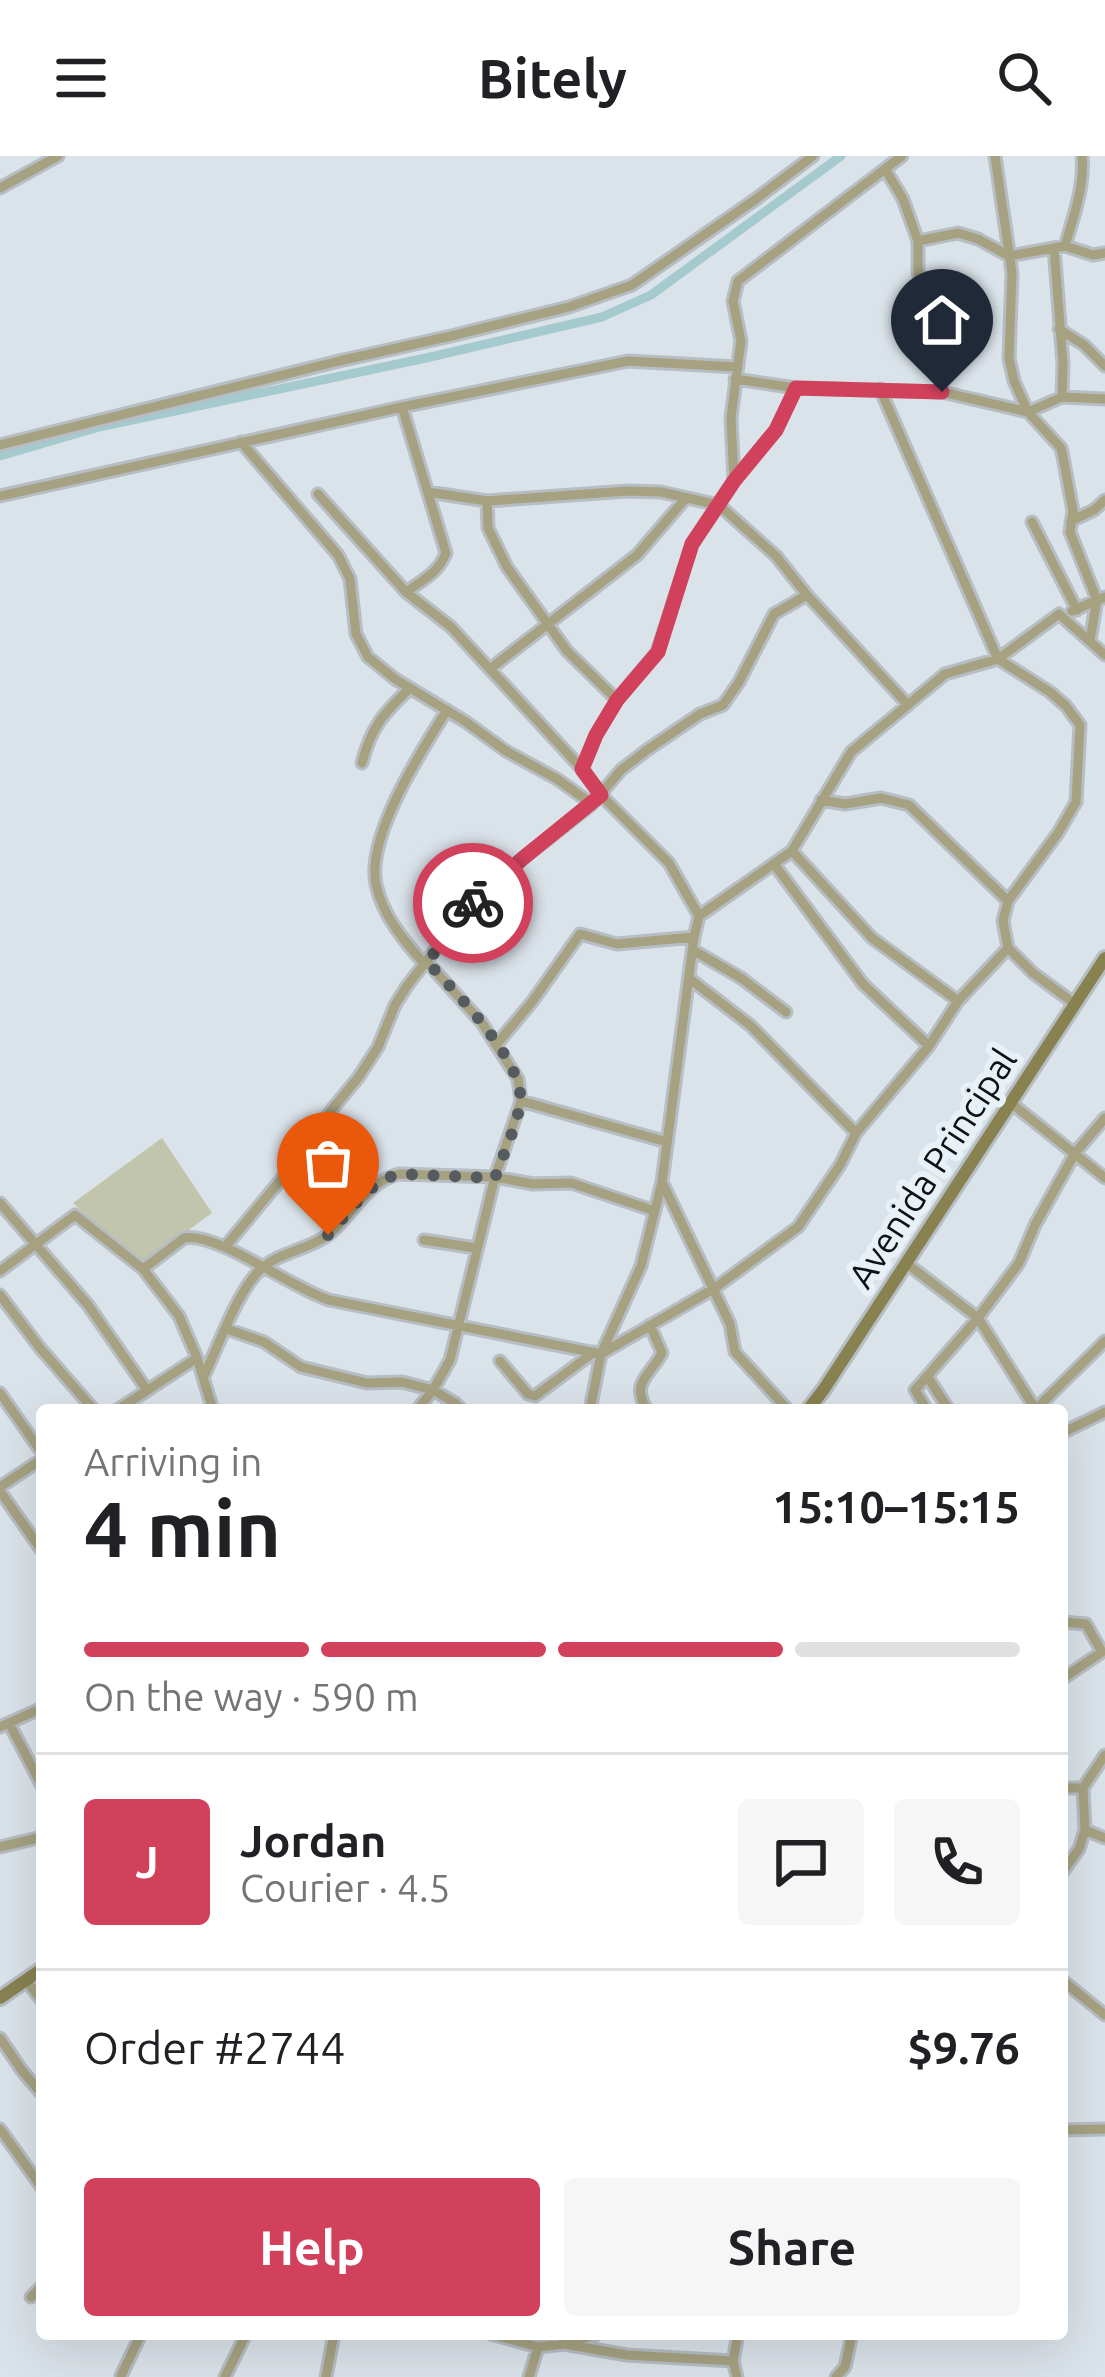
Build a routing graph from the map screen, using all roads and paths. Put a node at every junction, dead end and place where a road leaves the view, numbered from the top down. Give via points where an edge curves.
1 (58, 156) edge
2 (813, 156) edge
3 (902, 156) edge
4 (995, 156) edge
5 (1082, 156) edge
6 (884, 169) junction
7 (0, 188) edge
8 (918, 241) junction
9 (1059, 247) junction
10 (1099, 254) edge
11 (1009, 256) junction
12 (1105, 267) edge
13 (1059, 329) junction
14 (1105, 366) edge
15 (736, 373) junction
16 (796, 388) junction
17 (880, 389) junction
18 (942, 392) junction
19 (1062, 398) junction
20 (1105, 399) edge
21 (402, 407) junction
22 (1028, 412) junction
23 (241, 442) junction
24 (0, 445) edge
25 (734, 481) junction
26 (428, 491) junction
27 (319, 494) dead end
28 (0, 496) edge
29 (686, 498) junction
30 (1105, 500) edge
31 (487, 501) junction
32 (719, 505) junction
33 (1071, 521) junction
34 (1032, 522) dead end
35 (406, 592) junction
36 (807, 596) junction
37 (1101, 598) edge
38 (1076, 610) junction
39 (1059, 614) junction
40 (545, 623) junction
41 (1090, 640) junction
42 (1105, 655) edge
43 (998, 659) junction
44 (490, 669) junction
45 (410, 688) junction
46 (617, 700) junction
47 (908, 704) junction
48 (447, 710) junction
49 (362, 763) dead end
50 (582, 769) junction
51 (601, 795) junction
52 (821, 800) junction
53 (592, 804) junction
54 (792, 850) junction
55 (774, 864) junction
56 (1008, 901) junction
57 (699, 916) junction
58 (694, 937) junction
59 (1008, 948) junction
60 (693, 950) junction
61 (426, 963) junction
62 (1103, 967) edge
63 (690, 979) junction
64 (958, 1001) junction
65 (1075, 1004) junction
66 (786, 1012) dead end
67 (496, 1045) junction
68 (929, 1046) junction
69 (521, 1101) junction
70 (1011, 1103) junction
71 (1105, 1118) edge
72 (856, 1133) junction
73 (667, 1142) junction
74 (1075, 1153) junction
75 (495, 1178) junction
76 (1105, 1178) edge
77 (662, 1182) junction
78 (0, 1203) edge
79 (656, 1210) junction
80 (424, 1240) dead end
81 (37, 1245) junction
82 (224, 1247) junction
83 (476, 1248) junction
84 (906, 1263) junction
85 (143, 1268) junction
86 (261, 1268) junction
87 (0, 1271) edge
88 (715, 1288) junction
89 (0, 1295) edge
90 (978, 1318) junction
91 (461, 1324) junction
92 (650, 1325) junction
93 (227, 1329) junction
94 (1105, 1341) edge
95 (598, 1353) junction
96 (197, 1358) junction
97 (500, 1361) dead end
98 (927, 1376) junction
99 (203, 1378) junction
100 (824, 1389) junction
101 (147, 1390) junction
102 (433, 1390) junction
103 (0, 1393) edge
104 (89, 1404) edge
105 (126, 1404) edge
106 (211, 1404) edge
107 (422, 1404) edge
108 (456, 1404) edge
109 (591, 1404) edge
110 (643, 1404) edge
111 (783, 1404) edge
112 (813, 1404) edge
113 (822, 1404) edge
114 (923, 1404) edge
115 (945, 1404) edge
116 (1033, 1404) edge
117 (1041, 1404) edge
118 (1105, 1412) edge
119 (1068, 1430) edge
120 (36, 1447) edge
121 (36, 1461) edge
122 (0, 1489) edge
123 (36, 1542) edge
124 (1068, 1622) edge
125 (1103, 1651) edge
126 (1068, 1675) edge
127 (36, 1711) edge
128 (4, 1725) edge
129 (1105, 1756) edge
130 (36, 1776) edge
131 (1083, 1787) junction
132 (1068, 1788) edge
133 (1085, 1830) junction
134 (1105, 1838) edge
135 (36, 1839) edge
136 (0, 1847) edge
137 (1068, 1865) edge
138 (36, 1973) edge
139 (26, 1980) junction
140 (1068, 1986) edge
141 (36, 1993) edge
142 (0, 1998) edge
143 (1105, 2014) edge
144 (0, 2038) edge
145 (36, 2087) edge
146 (0, 2129) edge
147 (1105, 2129) edge
148 (1068, 2132) edge
149 (36, 2180) edge
150 (36, 2291) edge
151 (31, 2296) dead end
152 (138, 2340) edge
153 (243, 2340) edge
154 (333, 2340) edge
155 (513, 2340) edge
156 (560, 2340) edge
157 (567, 2340) edge
158 (737, 2340) edge
159 (851, 2340) edge
160 (538, 2347) junction
161 (733, 2361) junction
162 (121, 2376) edge
163 (225, 2377) edge
164 (326, 2377) edge
165 (529, 2377) edge
166 (737, 2377) edge
167 (836, 2377) edge

1 - 7 street
2 - 24 street via 632,285
3 - 6 street
4 - 11 street
5 - 9 street via 1076,210
6 - 8 street
6 - 15 street via 738,281
8 - 11 street via 958,232
8 - 18 street
9 - 10 street
9 - 11 street
9 - 13 street
10 - 12 street
11 - 22 street via 1010,358
13 - 14 street
13 - 19 street
15 - 16 street
15 - 21 street via 628,361
15 - 25 street
16 - 17 street
16 - 25 street via 776,430
17 - 18 street
17 - 43 street
18 - 22 street
19 - 20 street
19 - 22 street
21 - 23 street
21 - 26 street
22 - 33 street via 1060,448
23 - 28 street
23 - 45 street via 338,556 368,657
25 - 32 street
26 - 31 street
26 - 35 street via 446,553
27 - 35 street
29 - 31 street via 628,491
29 - 32 street
29 - 40 street via 637,555
30 - 33 street
31 - 40 street via 488,528
32 - 36 street
32 - 46 street via 692,544 658,652
33 - 37 street
34 - 38 street
35 - 44 street
36 - 47 street
36 - 51 street via 774,614 723,705 647,750
37 - 38 street
37 - 41 street
38 - 39 street
39 - 41 street
39 - 43 street
40 - 44 street
40 - 46 street
41 - 42 street
43 - 47 street via 945,674
43 - 56 street via 1058,698 1081,738 1076,802
44 - 50 street
45 - 48 street
45 - 49 street via 380,718
46 - 50 street
47 - 52 street via 851,752
48 - 53 street
48 - 61 street via 412,766 376,857 386,910
50 - 51 street
51 - 53 street
51 - 57 street via 670,862
52 - 54 street
52 - 56 street via 909,805
53 - 61 street via 469,907
54 - 55 street
54 - 64 street via 872,938
55 - 57 street
55 - 68 street via 863,984
56 - 59 street
57 - 58 street
58 - 60 street
58 - 67 street via 617,944 580,934
59 - 64 street
59 - 65 street
60 - 63 street
60 - 66 street
61 - 67 street
61 - 82 street via 358,1078
62 - 65 main road, Avenida Principal
63 - 72 street via 751,1026
63 - 73 street
64 - 68 street
65 - 70 main road, Avenida Principal
67 - 69 street via 518,1079
68 - 72 street
69 - 73 street
69 - 75 street
70 - 74 street
70 - 84 main road, Avenida Principal
71 - 74 street
72 - 88 street via 798,1227
73 - 77 street
74 - 76 street
74 - 90 street via 1019,1263
75 - 79 street via 571,1183
75 - 83 street
75 - 86 street via 389,1176 326,1236
77 - 79 street
77 - 88 street
78 - 81 street
79 - 95 street via 634,1286
80 - 83 street
81 - 85 street via 75,1215
81 - 87 street
81 - 101 street
82 - 85 street via 188,1236
82 - 86 street
83 - 91 street
84 - 90 street
84 - 100 main road, Avenida Principal
85 - 96 street via 177,1312
86 - 91 street via 329,1300
86 - 93 street
88 - 92 street
88 - 111 street via 733,1349
89 - 104 street
90 - 98 street
90 - 116 street
91 - 95 street
91 - 102 street
92 - 95 street
92 - 110 street via 662,1353 640,1387
93 - 99 street
93 - 102 street via 301,1367
94 - 117 street
95 - 97 street via 535,1396
95 - 109 street
96 - 99 street
96 - 101 street
98 - 114 street via 915,1390
98 - 115 street
99 - 106 street
100 - 112 main road, Avenida Principal
100 - 113 street
101 - 105 street
102 - 107 street
102 - 108 street
103 - 120 street
118 - 119 street
121 - 122 street
122 - 123 street
124 - 125 street via 1086,1624
125 - 126 street
127 - 128 street
128 - 130 street
129 - 131 street
131 - 132 street
131 - 133 street
133 - 134 street
133 - 137 street
135 - 136 street
138 - 139 main road
139 - 141 street
139 - 142 main road
140 - 143 street
144 - 145 street
146 - 149 street
147 - 148 street
150 - 151 street
152 - 162 street
153 - 163 street
154 - 164 street
155 - 160 street
156 - 160 street
157 - 161 street via 628,2355
158 - 161 street
159 - 167 street
160 - 165 street
161 - 166 street

